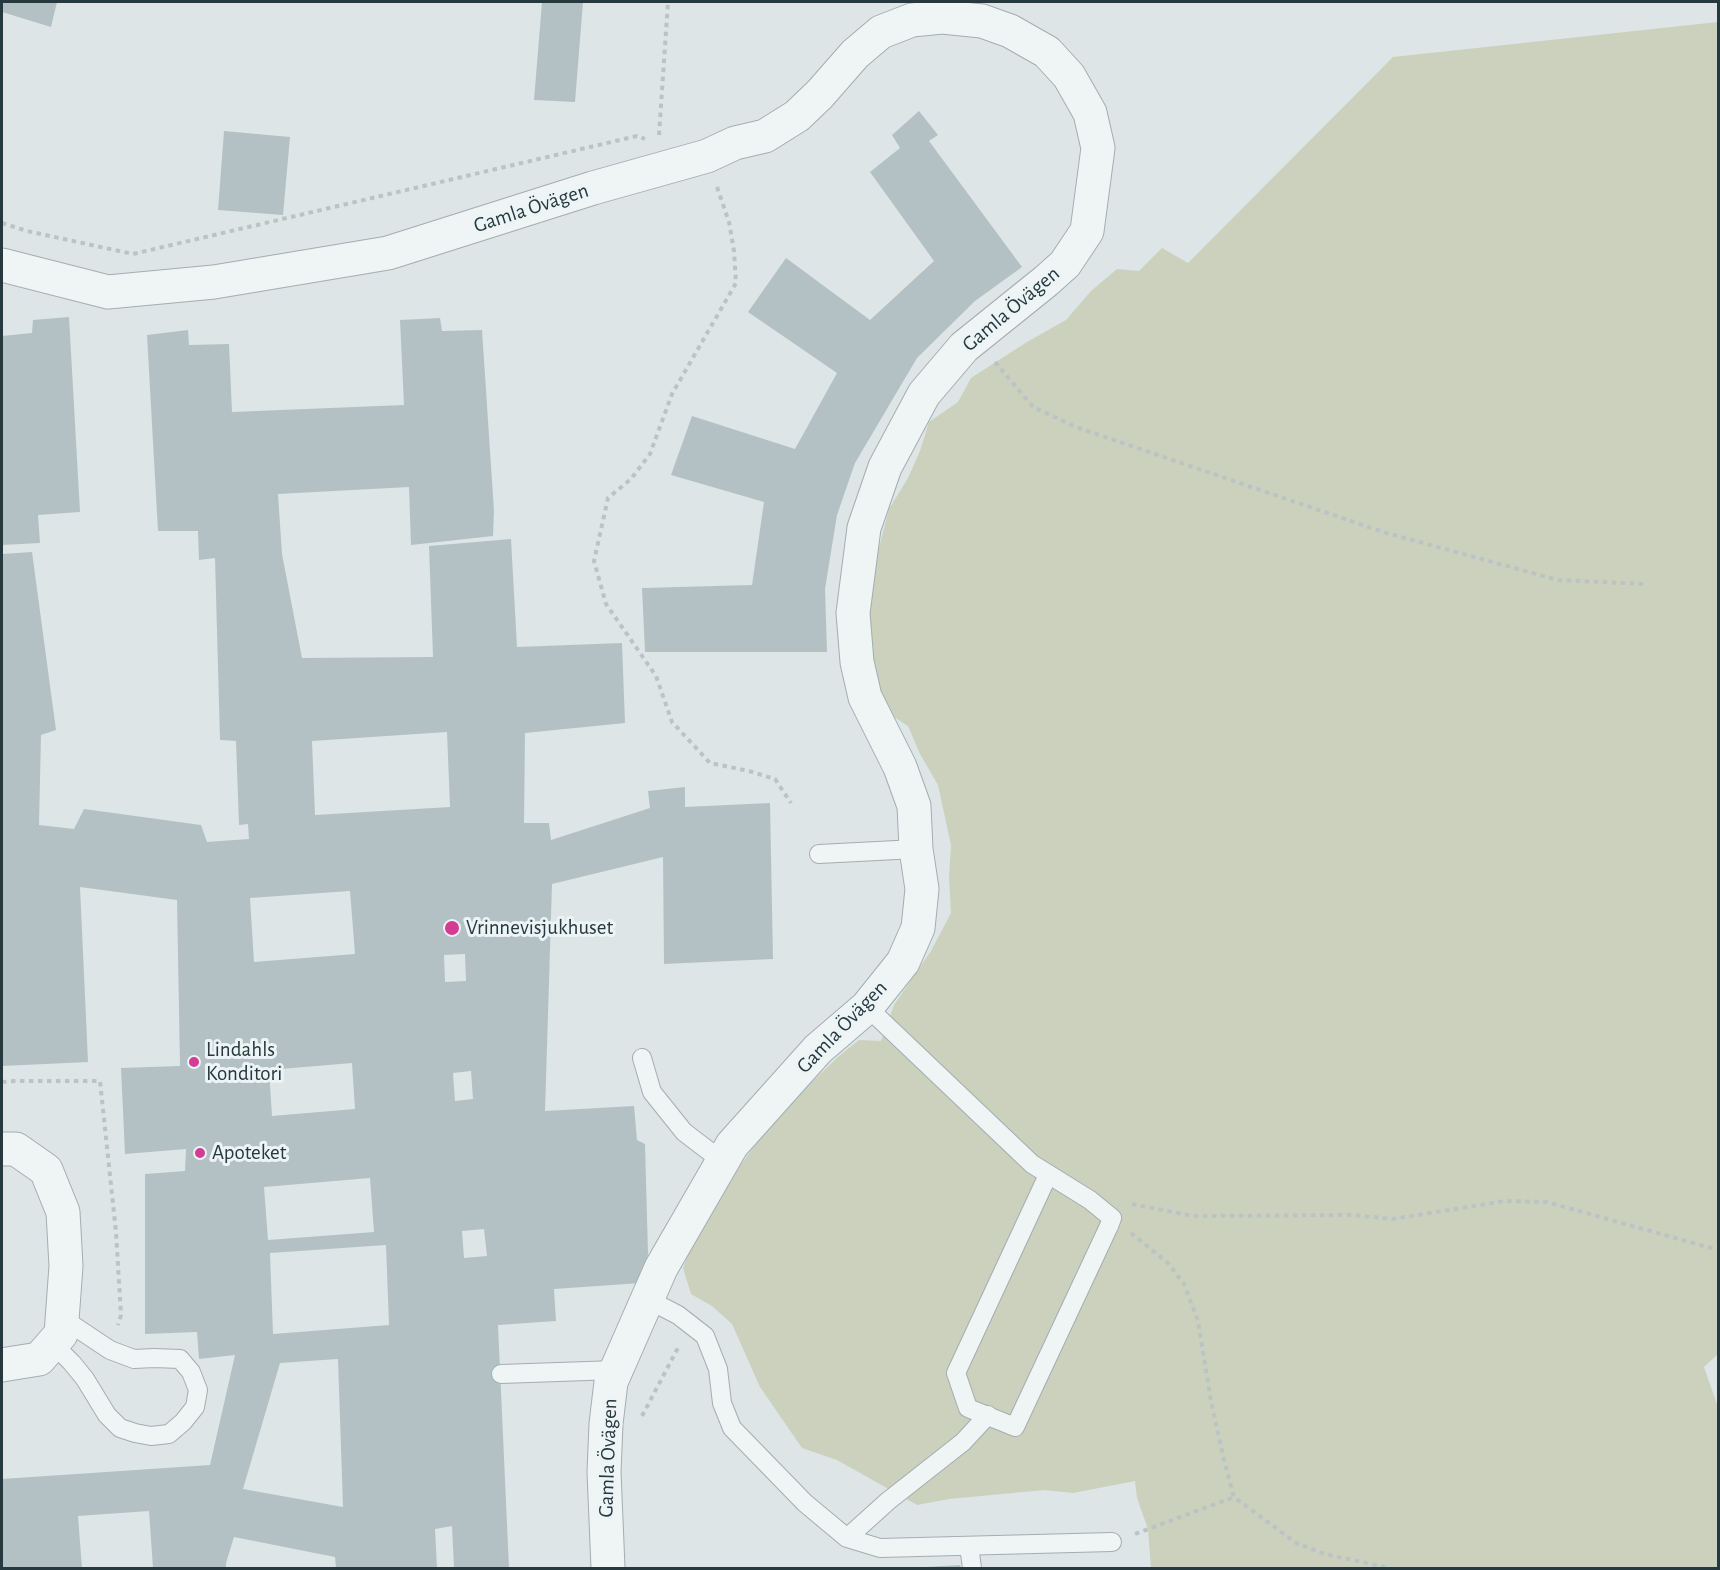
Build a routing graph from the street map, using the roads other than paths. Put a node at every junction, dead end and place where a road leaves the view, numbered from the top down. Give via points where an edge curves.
1 (2, 265) edge
2 (916, 849) junction
3 (819, 854) dead end
4 (867, 1007) junction
5 (642, 1058) dead end
6 (2, 1149) edge
7 (722, 1161) junction
8 (1048, 1175) junction
9 (647, 1299) junction
10 (57, 1330) junction
11 (2, 1365) edge
12 (616, 1370) junction
13 (501, 1374) dead end
14 (988, 1415) junction
15 (847, 1538) junction
16 (1112, 1542) road end
17 (969, 1546) junction
18 (608, 1569) edge
19 (972, 1569) edge

1 - 2 street, Gamla Övägen via 108,292 214,282 388,253 765,136 796,116 855,54 881,33 912,20 942,17 982,21 1010,31 1047,52 1069,76 1090,113 1098,148 1087,231 1065,264 963,347 924,394 885,467 864,528 853,613 857,662 865,697 900,767 914,806
2 - 3 lane
2 - 4 street, Gamla Övägen via 922,890 918,928 903,962
4 - 7 street, Gamla Övägen via 818,1049
4 - 8 lane via 1024,1157
5 - 7 lane via 652,1092 684,1132
6 - 10 street via 16,1149 46,1170 63,1212 66,1266
7 - 9 street, Gamla Övägen
8 - 14 lane via 956,1373 969,1408
8 - 14 lane via 1112,1218 1015,1427
9 - 12 street, Gamla Övägen
9 - 15 lane via 678,1315 705,1336 718,1369 722,1403 732,1428 805,1503
10 - 10 lane via 72,1363 120,1428 151,1436 169,1434 195,1407 198,1390 180,1359 134,1359
10 - 11 street via 39,1359
12 - 13 lane
12 - 18 street, Gamla Övägen via 606,1424 604,1472
14 - 15 lane via 963,1442
15 - 17 lane via 880,1548
16 - 17 lane
17 - 19 lane

